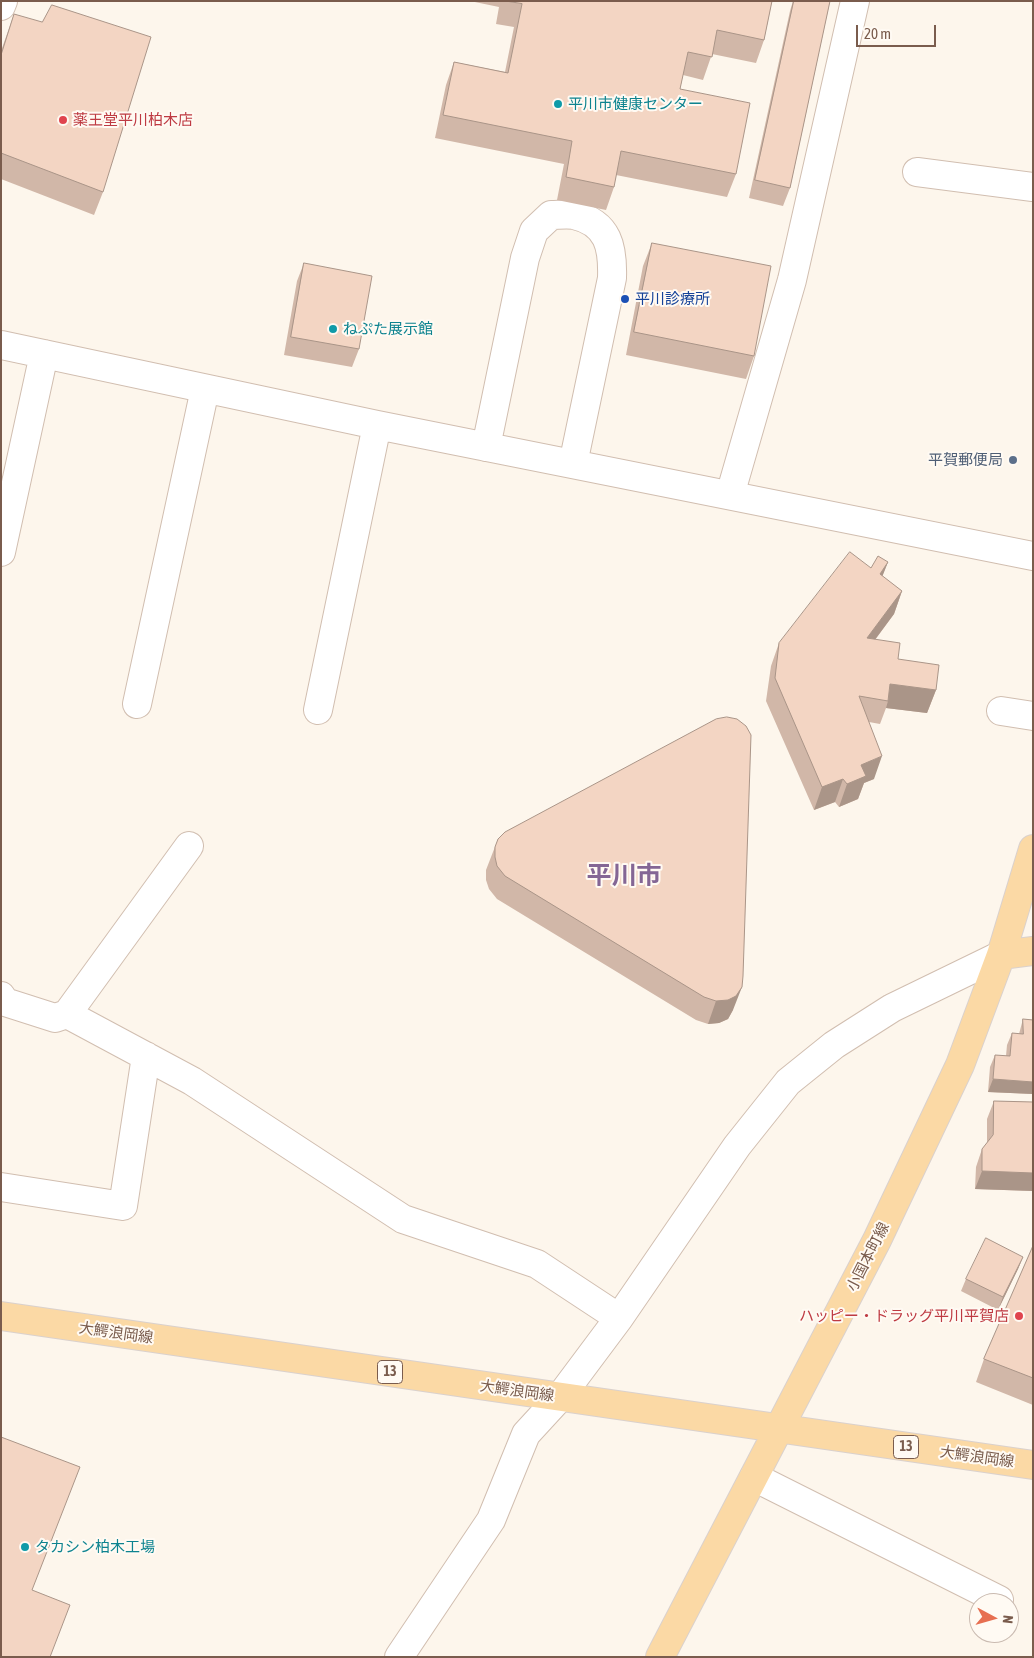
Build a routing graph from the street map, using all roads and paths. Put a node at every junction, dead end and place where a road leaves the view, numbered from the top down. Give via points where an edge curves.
1 (3, 1) edge
2 (854, 1) edge
3 (1, 6) edge
4 (917, 172) dead end
5 (1033, 187) edge
6 (1, 345) edge
7 (44, 354) junction
8 (205, 389) junction
9 (377, 426) junction
10 (486, 447) junction
11 (573, 464) junction
12 (730, 495) junction
13 (1, 552) edge
14 (1033, 556) edge
15 (137, 704) dead end
16 (318, 710) dead end
17 (1001, 711) dead end
18 (1033, 716) edge
19 (189, 846) dead end
20 (1033, 849) edge
21 (1033, 951) edge
22 (1001, 955) junction
23 (1, 996) edge
24 (67, 1014) junction
25 (146, 1056) junction
26 (1, 1187) edge
27 (1, 1316) edge
28 (619, 1318) junction
29 (560, 1397) junction
30 (779, 1429) junction
31 (1033, 1465) edge
32 (754, 1477) junction
33 (985, 1593) edge
34 (400, 1657) edge
35 (660, 1657) edge

1 - 3 street
2 - 12 street via 792,280
4 - 5 street
6 - 7 street
7 - 8 street
7 - 13 street
8 - 9 street
8 - 15 street
9 - 10 street
9 - 16 street
10 - 11 street
10 - 11 street via 525,258 534,231 551,215 574,215 594,223 608,237 612,278
11 - 12 street
12 - 14 street
17 - 18 street
19 - 24 street
20 - 22 main road, 小国本町線
21 - 22 main road
22 - 28 street via 892,1008 834,1045 788,1082 737,1146
22 - 30 main road, 小国本町線 via 960,1065 877,1240
23 - 24 street via 5,1002 54,1018
24 - 25 street
25 - 26 street via 123,1206
25 - 28 street via 192,1081 402,1219 537,1264
27 - 29 main road, 大鰐浪岡線 / 13
28 - 29 street
29 - 30 main road, 大鰐浪岡線 / 13
29 - 34 street via 526,1434 491,1520
30 - 31 main road, 大鰐浪岡線 / 13
30 - 32 main road, 小国本町線
32 - 33 street
32 - 35 main road, 小国本町線

